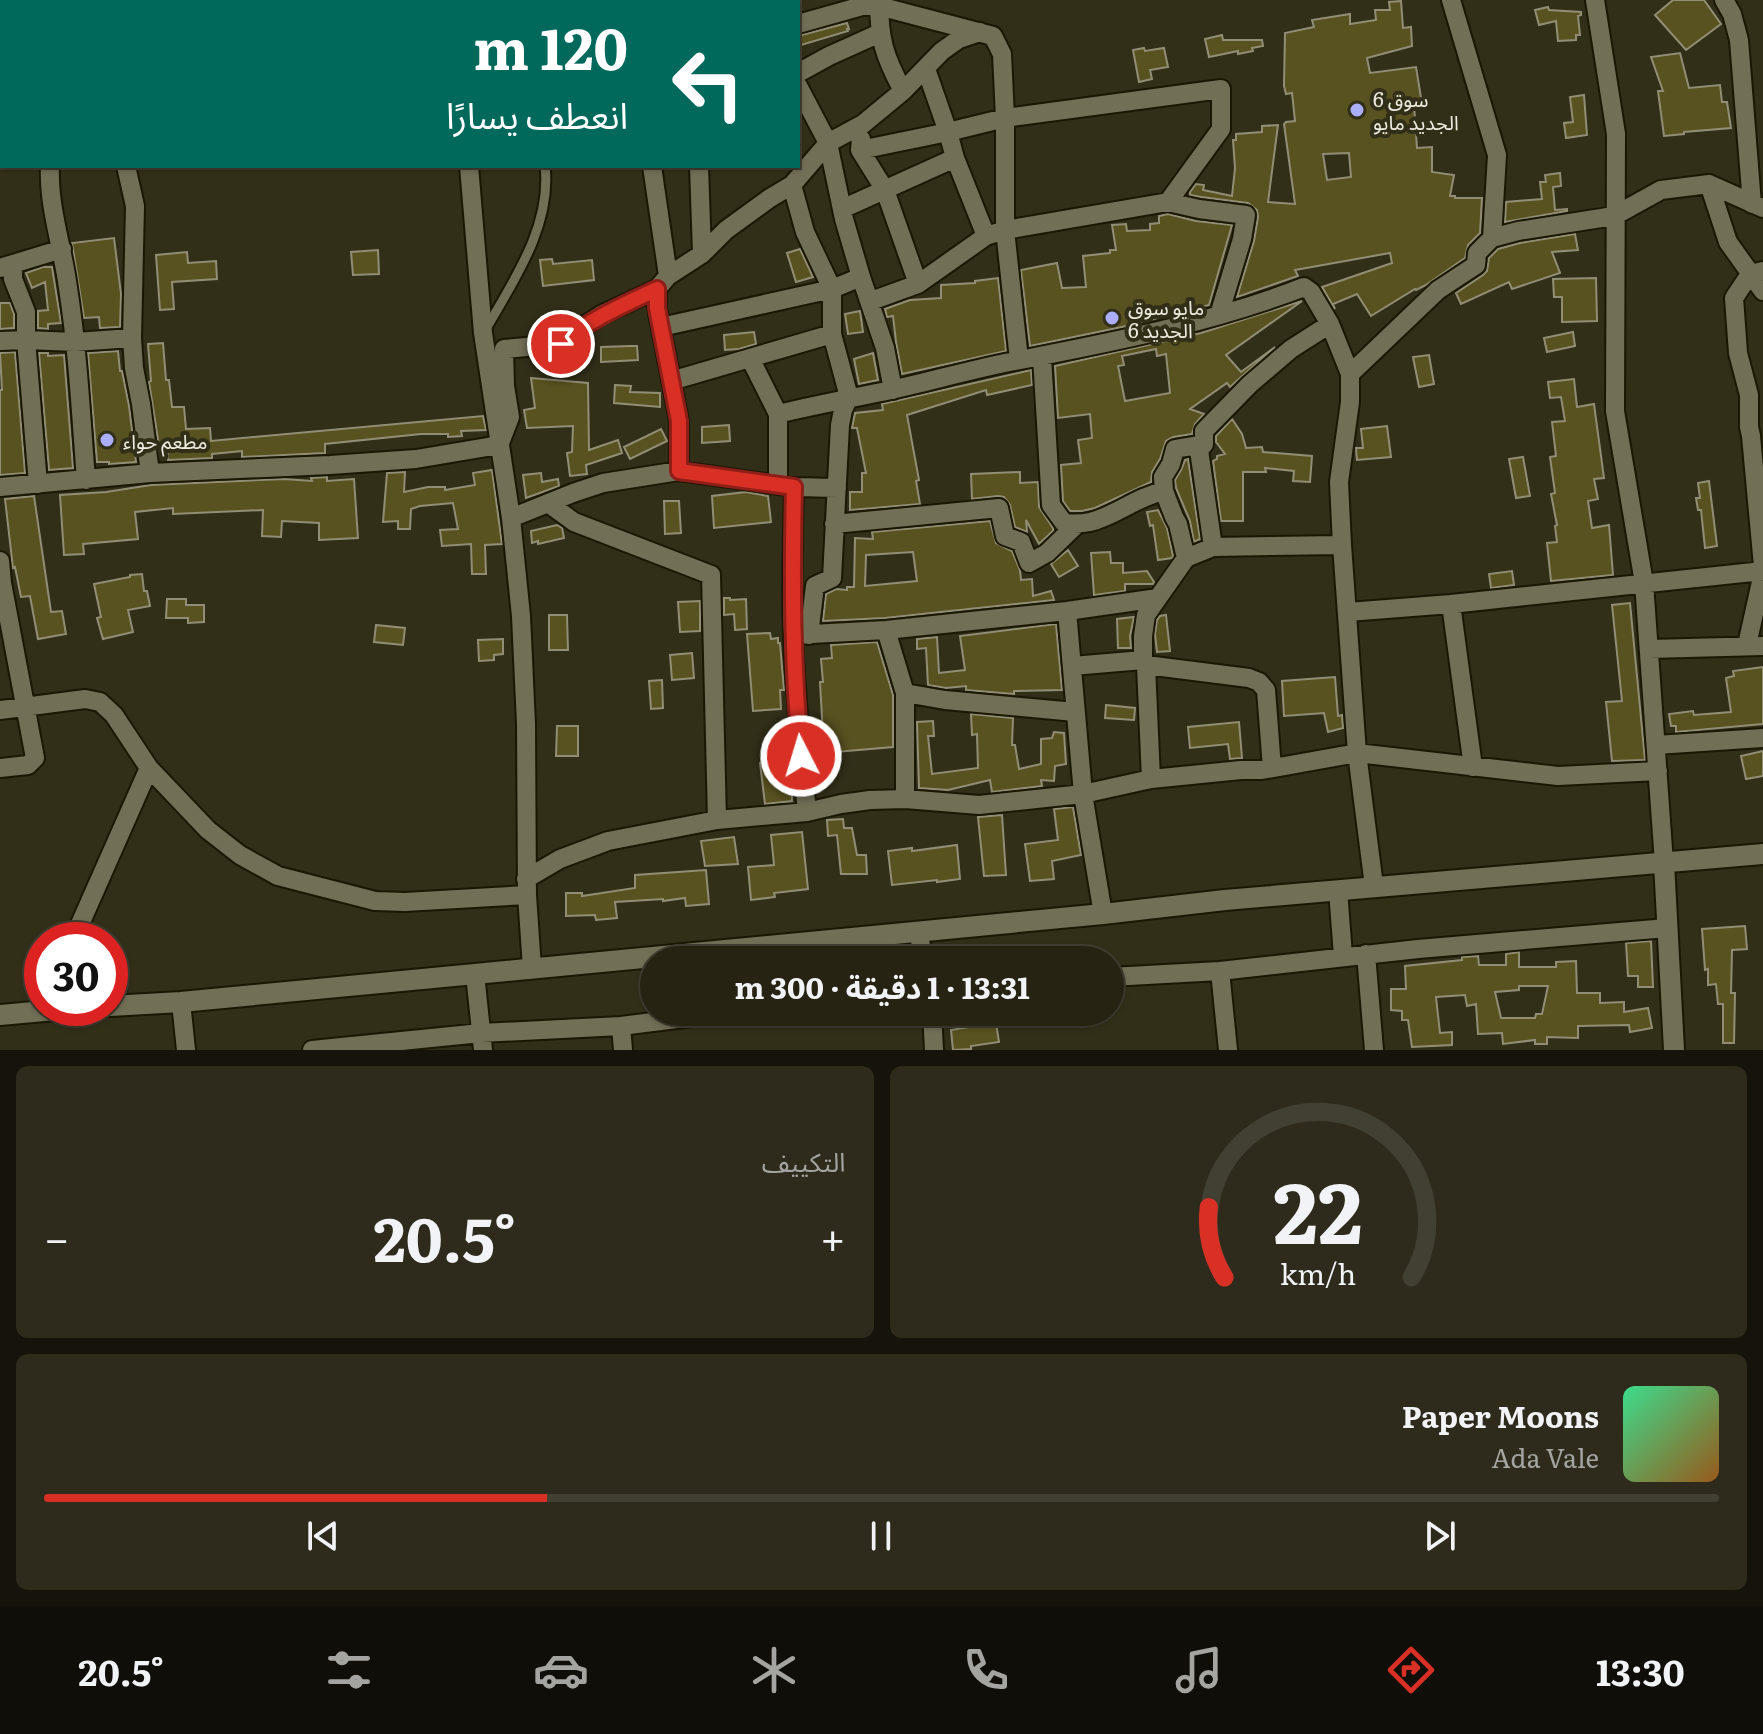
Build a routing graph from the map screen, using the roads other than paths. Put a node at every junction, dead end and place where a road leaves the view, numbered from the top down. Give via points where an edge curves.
1 (1451, 0) edge
2 (1595, 0) edge
3 (1724, 0) edge
4 (879, 3) edge
5 (800, 23) edge
6 (980, 32) junction
7 (880, 33) junction
8 (926, 69) junction
9 (800, 72) edge
10 (800, 90) edge
11 (903, 91) junction
12 (1005, 118) junction
13 (863, 124) junction
14 (948, 132) junction
15 (828, 143) junction
16 (860, 150) junction
17 (955, 158) junction
18 (50, 168) edge
19 (126, 168) edge
20 (469, 168) edge
21 (545, 168) edge
22 (652, 168) edge
23 (699, 168) edge
24 (1709, 184) junction
25 (792, 185) junction
26 (885, 190) junction
27 (1168, 202) junction
28 (1757, 206) edge
29 (842, 209) junction
30 (1614, 216) junction
31 (1005, 230) junction
32 (986, 236) junction
33 (1492, 238) junction
34 (62, 249) junction
35 (702, 254) junction
36 (6, 266) edge
37 (1757, 272) edge
38 (861, 277) junction
39 (663, 282) junction
40 (918, 284) junction
41 (832, 289) junction
42 (1763, 291) edge
43 (871, 301) junction
44 (1219, 315) junction
45 (1330, 324) junction
46 (661, 327) junction
47 (483, 333) junction
48 (832, 334) junction
49 (132, 338) junction
50 (26, 340) junction
51 (0, 341) edge
52 (75, 342) junction
53 (1042, 357) junction
54 (750, 358) junction
55 (1019, 360) junction
56 (1350, 374) junction
57 (671, 381) junction
58 (893, 390) junction
59 (849, 397) junction
60 (778, 414) junction
61 (1756, 426) edge
62 (1204, 444) junction
63 (499, 445) junction
64 (679, 471) junction
65 (150, 473) junction
66 (86, 480) junction
67 (38, 484) junction
68 (786, 486) junction
69 (0, 487) edge
70 (837, 488) junction
71 (1164, 491) junction
72 (548, 503) junction
73 (511, 518) junction
74 (834, 524) junction
75 (1077, 524) junction
76 (1342, 545) junction
77 (1213, 547) junction
78 (1186, 558) junction
79 (0, 561) edge
80 (1763, 570) edge
81 (1, 583) edge
82 (1644, 583) junction
83 (1158, 598) junction
84 (1451, 604) junction
85 (1067, 611) junction
86 (1348, 612) junction
87 (886, 630) junction
88 (801, 635) junction
89 (7, 645) edge
90 (1755, 645) edge
91 (1649, 649) junction
92 (1145, 663) junction
93 (1072, 666) junction
94 (905, 693) junction
95 (26, 707) junction
96 (0, 710) edge
97 (1075, 712) junction
98 (1763, 738) edge
99 (1656, 745) junction
100 (1357, 753) junction
101 (1473, 767) junction
102 (0, 768) edge
103 (149, 768) junction
104 (1272, 768) junction
105 (1658, 771) junction
106 (1151, 779) junction
107 (1083, 794) junction
108 (905, 799) junction
109 (807, 812) junction
110 (717, 820) junction
111 (1763, 854) edge
112 (1664, 863) junction
113 (1374, 886) junction
114 (526, 887) junction
115 (1338, 890) junction
116 (1103, 914) junction
117 (81, 922) edge
118 (1667, 928) junction
119 (918, 931) junction
120 (921, 946) edge
121 (1366, 954) junction
122 (1343, 956) junction
123 (532, 968) junction
124 (1220, 971) junction
125 (475, 974) junction
126 (1124, 976) edge
127 (181, 1002) junction
128 (128, 1005) edge
129 (24, 1012) edge
130 (0, 1015) edge
131 (640, 1024) edge
132 (621, 1026) junction
133 (933, 1026) edge
134 (482, 1042) edge
135 (186, 1050) edge
136 (312, 1050) edge
137 (623, 1050) edge
138 (934, 1050) edge
139 (1228, 1050) edge
140 (1374, 1050) edge
141 (1674, 1050) edge

1 - 33 street via 1497,155
2 - 30 street via 1616,134
3 - 28 street via 1739,40
4 - 5 street
4 - 6 street
4 - 7 street
6 - 8 street via 959,39
6 - 12 street via 993,36 1002,54
7 - 9 street
7 - 11 street
8 - 11 street
8 - 14 street
10 - 15 street
11 - 13 street
12 - 14 street
12 - 27 street via 1221,89 1221,129
12 - 31 street
13 - 15 street
13 - 16 street
14 - 16 street
14 - 17 street
15 - 25 street
15 - 29 street
16 - 26 street
17 - 26 street
17 - 32 street
18 - 34 street
19 - 49 street via 135,206
20 - 47 street
21 - 47 lane via 545,201 523,265
22 - 39 street
23 - 35 street
24 - 28 street
24 - 30 street via 1661,190
24 - 37 street via 1728,242
25 - 35 street via 726,230
25 - 41 street via 805,232
26 - 29 street
26 - 40 street
27 - 31 street
27 - 44 street via 1246,215
29 - 38 street
30 - 33 street
30 - 82 street via 1615,411
31 - 32 street
31 - 55 street
32 - 40 street
33 - 56 street via 1477,253 1476,265 1438,290
34 - 36 street
34 - 52 street
35 - 39 street
36 - 50 street via 26,312
37 - 42 street
37 - 61 street via 1734,298 1738,353
38 - 41 street
38 - 43 street
39 - 46 street via 657,308
39 - 63 street via 601,315 561,344 504,349 510,417
40 - 43 street
41 - 46 street
41 - 48 street
43 - 58 street
44 - 45 street via 1304,287
44 - 53 street
45 - 56 street
45 - 62 street via 1250,384 1204,431
46 - 57 street
47 - 63 street
48 - 54 street
48 - 59 street
49 - 52 street
49 - 65 street
50 - 51 street
50 - 52 street
50 - 67 street
52 - 66 street
53 - 55 street
53 - 75 street via 1051,505 1064,523
54 - 57 street
54 - 60 street
55 - 58 street
56 - 76 street via 1339,482
57 - 64 street via 679,421
58 - 59 street
59 - 60 street
59 - 70 street via 840,425
60 - 68 street
61 - 80 street via 1751,436
62 - 71 street via 1175,449 1163,477
62 - 77 street via 1199,450
63 - 65 street via 416,459
63 - 73 street
64 - 68 street
64 - 72 street via 603,483
65 - 66 street
66 - 67 street
67 - 69 street
68 - 70 street
68 - 88 street
70 - 74 street
71 - 75 street
71 - 78 street
72 - 73 street
72 - 110 street via 574,522 711,575
73 - 114 street via 521,616
74 - 75 street via 999,508 1005,536 1021,542 1029,563
74 - 88 street via 832,578 815,586
76 - 77 street
76 - 86 street
77 - 78 street
78 - 83 street
79 - 81 street
80 - 82 street
80 - 90 street
81 - 89 street
82 - 84 street
82 - 91 street
83 - 85 street
83 - 92 street via 1146,615
84 - 86 street
84 - 101 street
85 - 87 street
85 - 93 street
86 - 100 street
87 - 88 street
87 - 94 street
88 - 109 street via 798,728
89 - 95 street
90 - 91 street
91 - 99 street
92 - 93 street
92 - 104 street via 1259,682 1266,690
92 - 106 street
93 - 97 street
94 - 97 street
94 - 108 street
95 - 96 street
95 - 102 street via 35,758 28,765
95 - 103 street via 85,699 100,702
97 - 107 street
98 - 99 street
99 - 105 street
100 - 101 street
100 - 104 street
100 - 113 street
101 - 105 street via 1558,776
103 - 114 street via 208,830 278,876 375,901
103 - 117 street
104 - 106 street
105 - 112 street
106 - 107 street
107 - 108 street via 979,805
107 - 116 street
108 - 109 street
109 - 110 street
110 - 114 street via 608,841 560,859
111 - 112 street
112 - 113 street
112 - 118 street
113 - 115 street
114 - 123 street
115 - 116 street
115 - 122 street
116 - 119 street
118 - 121 street
118 - 141 street
119 - 120 street
119 - 123 street
121 - 122 street
121 - 140 street
122 - 124 street
123 - 125 street
124 - 126 street
124 - 139 street
125 - 127 street
125 - 134 street
127 - 128 street
127 - 135 street
129 - 130 street
131 - 132 street
132 - 134 street
132 - 137 street
133 - 138 street
134 - 136 street

